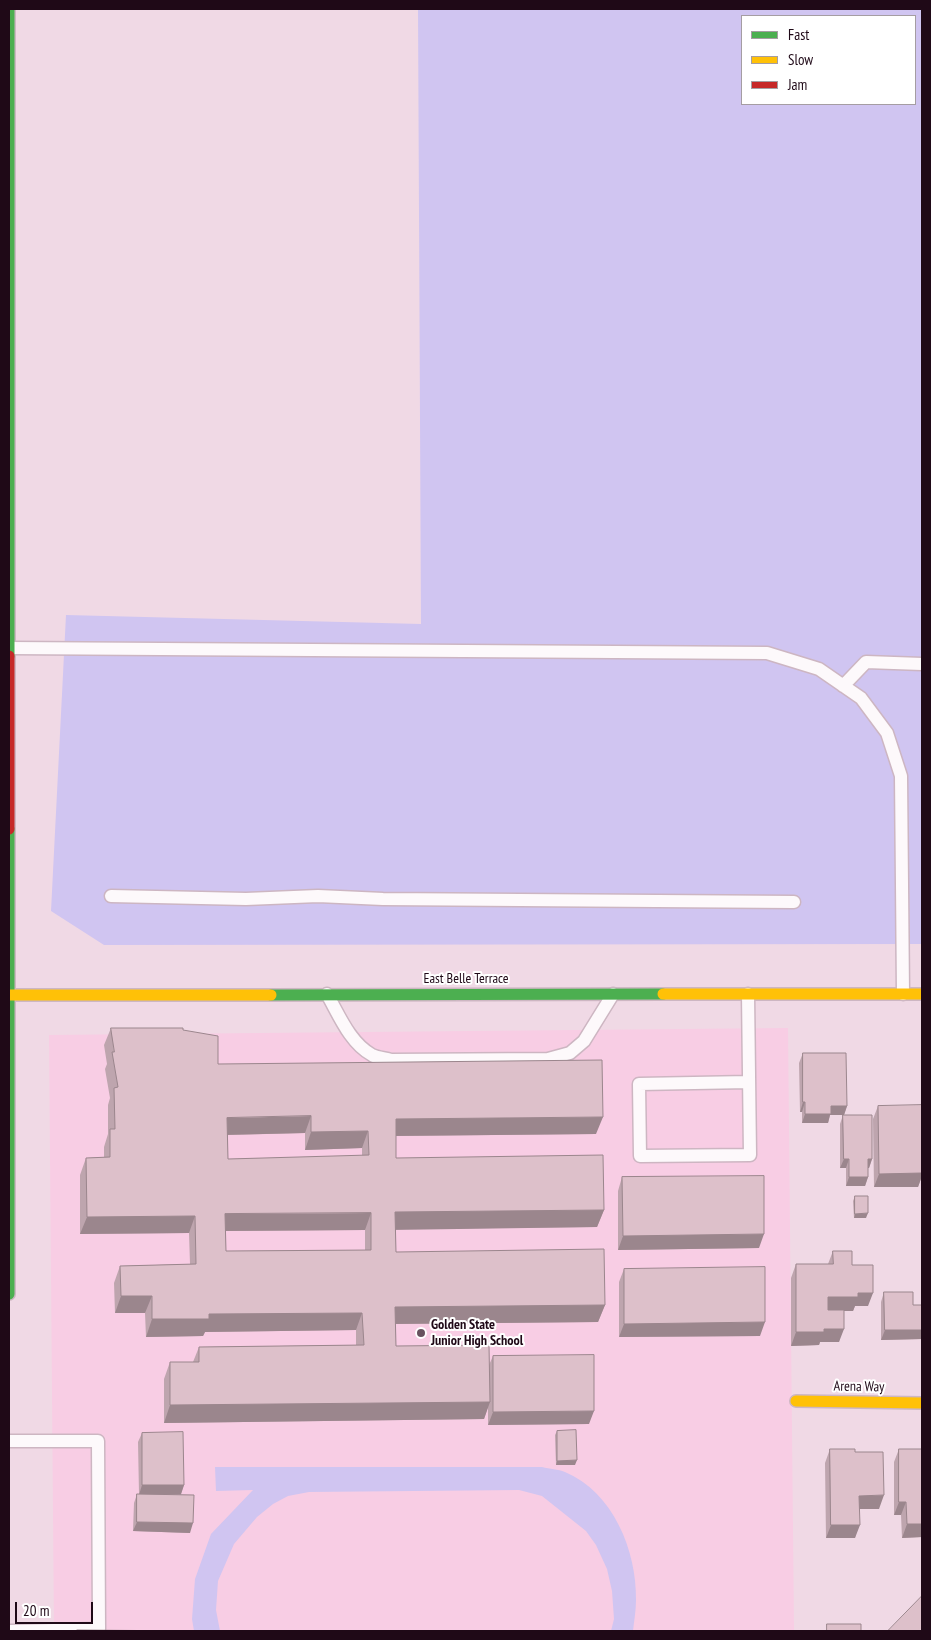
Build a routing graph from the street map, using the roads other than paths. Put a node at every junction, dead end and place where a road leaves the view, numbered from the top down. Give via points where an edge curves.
1 (9, 9) edge
2 (9, 100) edge
3 (9, 648) edge
4 (922, 664) edge
5 (843, 686) junction
6 (111, 896) dead end
7 (794, 902) dead end
8 (326, 994) junction
9 (613, 994) junction
10 (748, 994) junction
11 (903, 994) junction
12 (922, 994) edge
13 (9, 995) edge
14 (749, 1082) junction
15 (9, 1294) edge
16 (796, 1401) dead end
17 (922, 1403) edge
18 (9, 1441) edge
19 (10, 1631) edge

1 - 2 street
2 - 3 street
3 - 5 lane via 767,653 820,669
3 - 13 street
4 - 5 lane via 866,662
5 - 11 lane via 861,698 887,733 901,776
6 - 7 lane
8 - 9 street, East Belle Terrace
8 - 9 lane via 360,1048 373,1056 391,1060 548,1059 570,1053 584,1041
8 - 13 street, East Belle Terrace
9 - 10 street, East Belle Terrace
10 - 11 street, East Belle Terrace
10 - 14 lane
11 - 12 street, East Belle Terrace
13 - 15 street
14 - 14 lane via 750,1155 640,1156 639,1084
16 - 17 street, Arena Way
18 - 19 lane via 98,1441 99,1629

